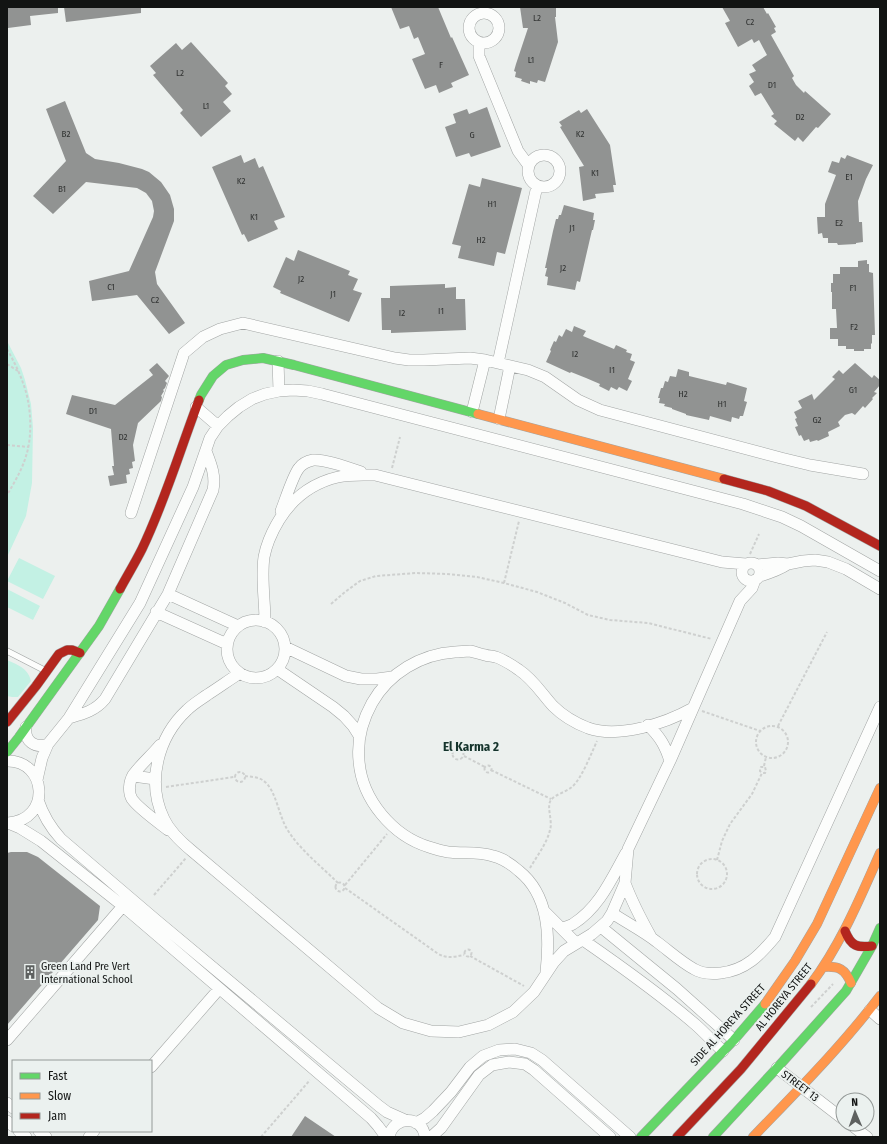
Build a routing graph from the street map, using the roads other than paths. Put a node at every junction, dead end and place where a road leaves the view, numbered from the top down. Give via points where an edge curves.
1 (477, 11) edge
2 (478, 42) junction
3 (529, 166) junction
4 (537, 186) junction
5 (485, 360) junction
6 (278, 361) junction
7 (498, 363) junction
8 (510, 366) junction
9 (279, 391) junction
10 (196, 407) junction
11 (472, 412) junction
12 (499, 419) junction
13 (218, 426) junction
14 (206, 451) junction
15 (322, 461) junction
16 (863, 474) dead end
17 (295, 475) junction
18 (375, 475) junction
19 (321, 482) junction
20 (309, 489) junction
21 (131, 513) dead end
22 (275, 526) junction
23 (880, 546) edge
24 (880, 571) edge
25 (751, 573) junction
26 (880, 589) edge
27 (168, 594) junction
28 (156, 612) junction
29 (265, 622) junction
30 (238, 626) junction
31 (227, 644) junction
32 (285, 647) junction
33 (7, 651) edge
34 (80, 653) junction
35 (277, 669) junction
36 (47, 671) junction
37 (240, 673) junction
38 (392, 677) junction
39 (880, 707) edge
40 (693, 708) junction
41 (69, 718) junction
42 (7, 722) edge
43 (648, 726) junction
44 (26, 727) junction
45 (360, 737) junction
46 (166, 738) junction
47 (48, 744) junction
48 (7, 752) edge
49 (7, 761) edge
50 (670, 762) junction
51 (133, 776) junction
52 (37, 780) junction
53 (880, 788) edge
54 (156, 789) junction
55 (38, 800) junction
56 (138, 805) junction
57 (7, 823) edge
58 (176, 838) junction
59 (628, 849) junction
60 (880, 853) edge
61 (625, 883) junction
62 (604, 891) junction
63 (618, 899) junction
64 (123, 906) junction
65 (545, 912) junction
66 (612, 913) junction
67 (153, 925) junction
68 (601, 927) junction
69 (562, 928) junction
70 (880, 928) edge
71 (845, 931) junction
72 (653, 939) junction
73 (580, 942) junction
74 (872, 946) junction
75 (644, 962) junction
76 (824, 967) junction
77 (546, 975) junction
78 (633, 975) junction
79 (851, 984) junction
80 (220, 989) junction
81 (880, 996) edge
82 (870, 1010) junction
83 (880, 1019) edge
84 (7, 1040) edge
85 (734, 1040) junction
86 (723, 1051) junction
87 (747, 1052) junction
88 (542, 1060) junction
89 (736, 1064) junction
90 (152, 1066) edge
91 (777, 1068) junction
92 (337, 1070) junction
93 (534, 1070) junction
94 (329, 1081) junction
95 (802, 1087) junction
96 (835, 1113) edge
97 (410, 1122) junction
98 (386, 1137) edge
99 (389, 1137) edge
100 (425, 1137) edge
101 (431, 1137) edge
102 (610, 1137) edge
103 (630, 1137) edge
104 (641, 1137) edge
105 (677, 1137) edge
106 (713, 1137) edge
107 (754, 1137) edge

1 - 2 street via 469,28 472,37
1 - 2 street via 492,15 499,26 498,35 492,41
2 - 3 street via 479,56 518,151
3 - 4 street via 530,180
3 - 4 street via 536,158 546,156 556,161 560,170 557,181 553,184 548,187
4 - 7 street
5 - 7 street
5 - 11 street
5 - 21 street via 409,360 243,323 220,329 203,337 184,353
6 - 9 street
6 - 10 street via 263,358 226,365 213,376
6 - 11 street
7 - 8 street
8 - 12 street
8 - 16 street via 545,377 578,400 600,410 781,458
9 - 13 street via 246,403
9 - 24 street via 294,390 322,394 743,504 782,517
10 - 13 street
10 - 34 street via 171,479 142,549 99,626
11 - 12 street
12 - 23 street via 768,491 806,506
13 - 14 street via 210,438
14 - 27 street via 213,472 213,490
14 - 41 street via 193,487 140,603
15 - 17 street via 306,463
15 - 18 street
15 - 19 street
17 - 20 street
17 - 22 street
18 - 19 street via 357,474
18 - 25 street via 722,562
19 - 20 street
20 - 22 street via 284,512
22 - 29 street via 264,557
25 - 26 street via 775,572 788,564 815,560 846,569
25 - 40 street via 752,588 740,601
27 - 28 street
27 - 30 street
28 - 31 street
28 - 41 street via 101,704 93,710
29 - 30 street via 251,620
29 - 32 street via 279,631
30 - 31 street
31 - 37 street via 232,665
32 - 35 street via 282,662
32 - 38 street via 346,676 361,679
33 - 36 lane
34 - 36 street via 63,650
34 - 44 street
35 - 37 street via 271,674 255,678
35 - 45 street via 334,707
36 - 42 street via 13,711
37 - 46 street via 188,709 175,722
38 - 43 street via 415,661 441,652 469,651 496,657 520,671 553,706 569,719 588,728 602,731
38 - 45 street via 377,694 366,714
39 - 72 street via 775,936 761,953 739,969 711,975 694,970
40 - 43 street via 679,716
40 - 50 street
41 - 47 street
43 - 50 street via 659,736
44 - 47 street via 26,736 31,743 40,746
44 - 48 street
45 - 65 street via 359,762 365,786 376,808 393,827 428,847 448,852 475,852 494,856 511,864 525,876 537,893
46 - 51 street
46 - 54 street via 158,758
47 - 52 street
49 - 52 street via 23,765
50 - 59 street
51 - 54 street
51 - 56 street via 130,792
52 - 55 street
53 - 85 street, SIDE AL HOREYA STREET via 817,924 770,998
54 - 56 street
54 - 58 street via 164,819
55 - 57 street via 27,817
55 - 67 street via 53,830
56 - 58 street
57 - 64 street via 41,841
58 - 77 street via 378,1008 403,1023 431,1031 459,1032 488,1025 513,1012 534,992
59 - 61 street
59 - 62 street
60 - 71 street, AL HOREYA STREET
61 - 63 street
61 - 72 street
62 - 63 street
62 - 69 street via 582,917
63 - 66 street
64 - 67 street
64 - 84 street
65 - 69 street
65 - 77 street via 548,940
66 - 68 street
66 - 72 street
67 - 80 street
67 - 92 street
68 - 73 street
68 - 75 street
69 - 73 street
70 - 74 street
71 - 74 street via 855,946
71 - 76 street, AL HOREYA STREET
73 - 77 street via 564,951
73 - 78 street
74 - 79 street
75 - 78 street
75 - 85 street
76 - 79 street via 842,969 848,975
76 - 87 street, AL HOREYA STREET via 806,991
78 - 86 street via 697,1026
79 - 91 street
80 - 90 street
80 - 94 street
81 - 82 street
82 - 83 street
82 - 95 street
85 - 86 street, SIDE AL HOREYA STREET
85 - 87 street
86 - 89 street
86 - 104 street, SIDE AL HOREYA STREET
87 - 89 street, AL HOREYA STREET
88 - 93 street
88 - 97 street via 531,1053 515,1050 499,1050 483,1056 470,1066 433,1111 425,1118
88 - 103 street
89 - 105 street, AL HOREYA STREET
91 - 95 street, STREET 13
91 - 106 street
92 - 94 street
92 - 97 street via 379,1106
93 - 101 street via 525,1064 509,1062 492,1065 479,1075 441,1128
93 - 102 street
94 - 98 street via 371,1118
95 - 96 street, STREET 13
95 - 107 street
97 - 99 street via 396,1124
97 - 100 street via 421,1127

